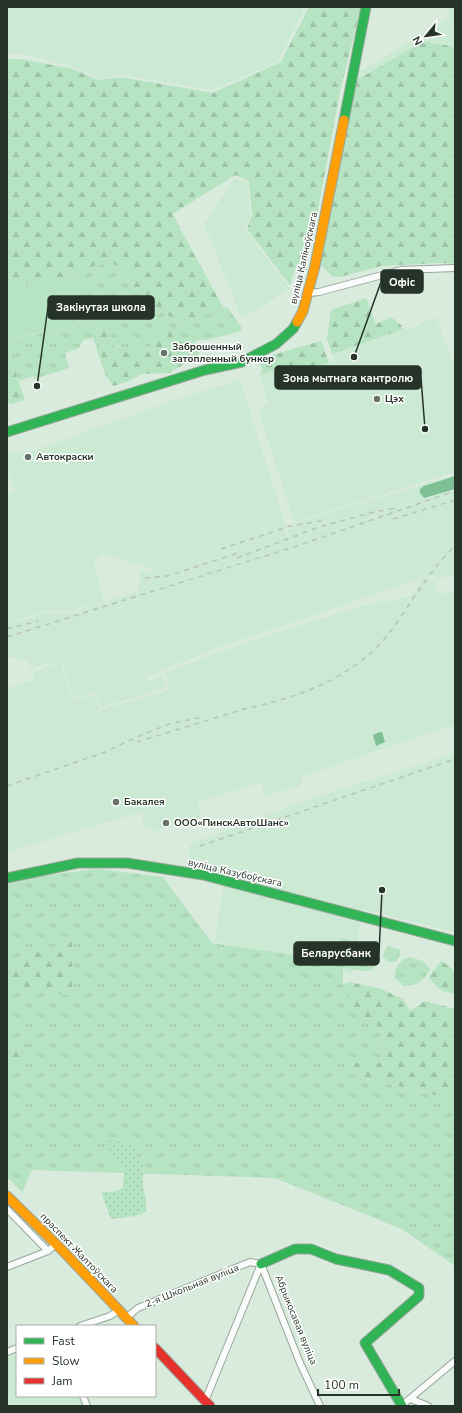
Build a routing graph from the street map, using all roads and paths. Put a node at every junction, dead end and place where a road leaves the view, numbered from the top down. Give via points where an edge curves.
1 (366, 7) edge
2 (455, 268) edge
3 (309, 293) junction
4 (7, 432) edge
5 (7, 878) edge
6 (455, 941) edge
7 (7, 1196) edge
8 (7, 1209) edge
9 (56, 1244) junction
10 (48, 1251) junction
11 (261, 1264) junction
12 (7, 1267) edge
13 (119, 1310) junction
14 (126, 1318) junction
15 (83, 1325) edge
16 (133, 1325) edge
17 (156, 1349) edge
18 (455, 1361) edge
19 (411, 1399) junction
20 (208, 1403) edge
21 (320, 1406) edge
22 (401, 1406) edge
23 (428, 1406) edge

1 - 3 street, вуліца Каліноўскага
2 - 3 street via 401,270
3 - 4 street, вуліца Каліноўскага via 298,322 288,334 276,344 242,362 205,370
5 - 6 street, вуліца Казубоўскага via 78,862 127,864 203,875
7 - 9 street, праспект Жалтоўскага
8 - 10 street
9 - 10 street
9 - 13 street, праспект Жалтоўскага
10 - 12 street
11 - 14 street, 2-я Школьная вуліца via 250,1262 138,1308
11 - 20 street
11 - 21 street, Абрыкосавая вуліца
11 - 22 street via 295,1249 311,1249 336,1259 389,1270 418,1288 419,1296 365,1343
13 - 14 street, праспект Жалтоўскага
13 - 15 street via 110,1316
14 - 16 street, праспект Жалтоўскага
17 - 20 street
18 - 19 street
19 - 22 street
19 - 23 street

